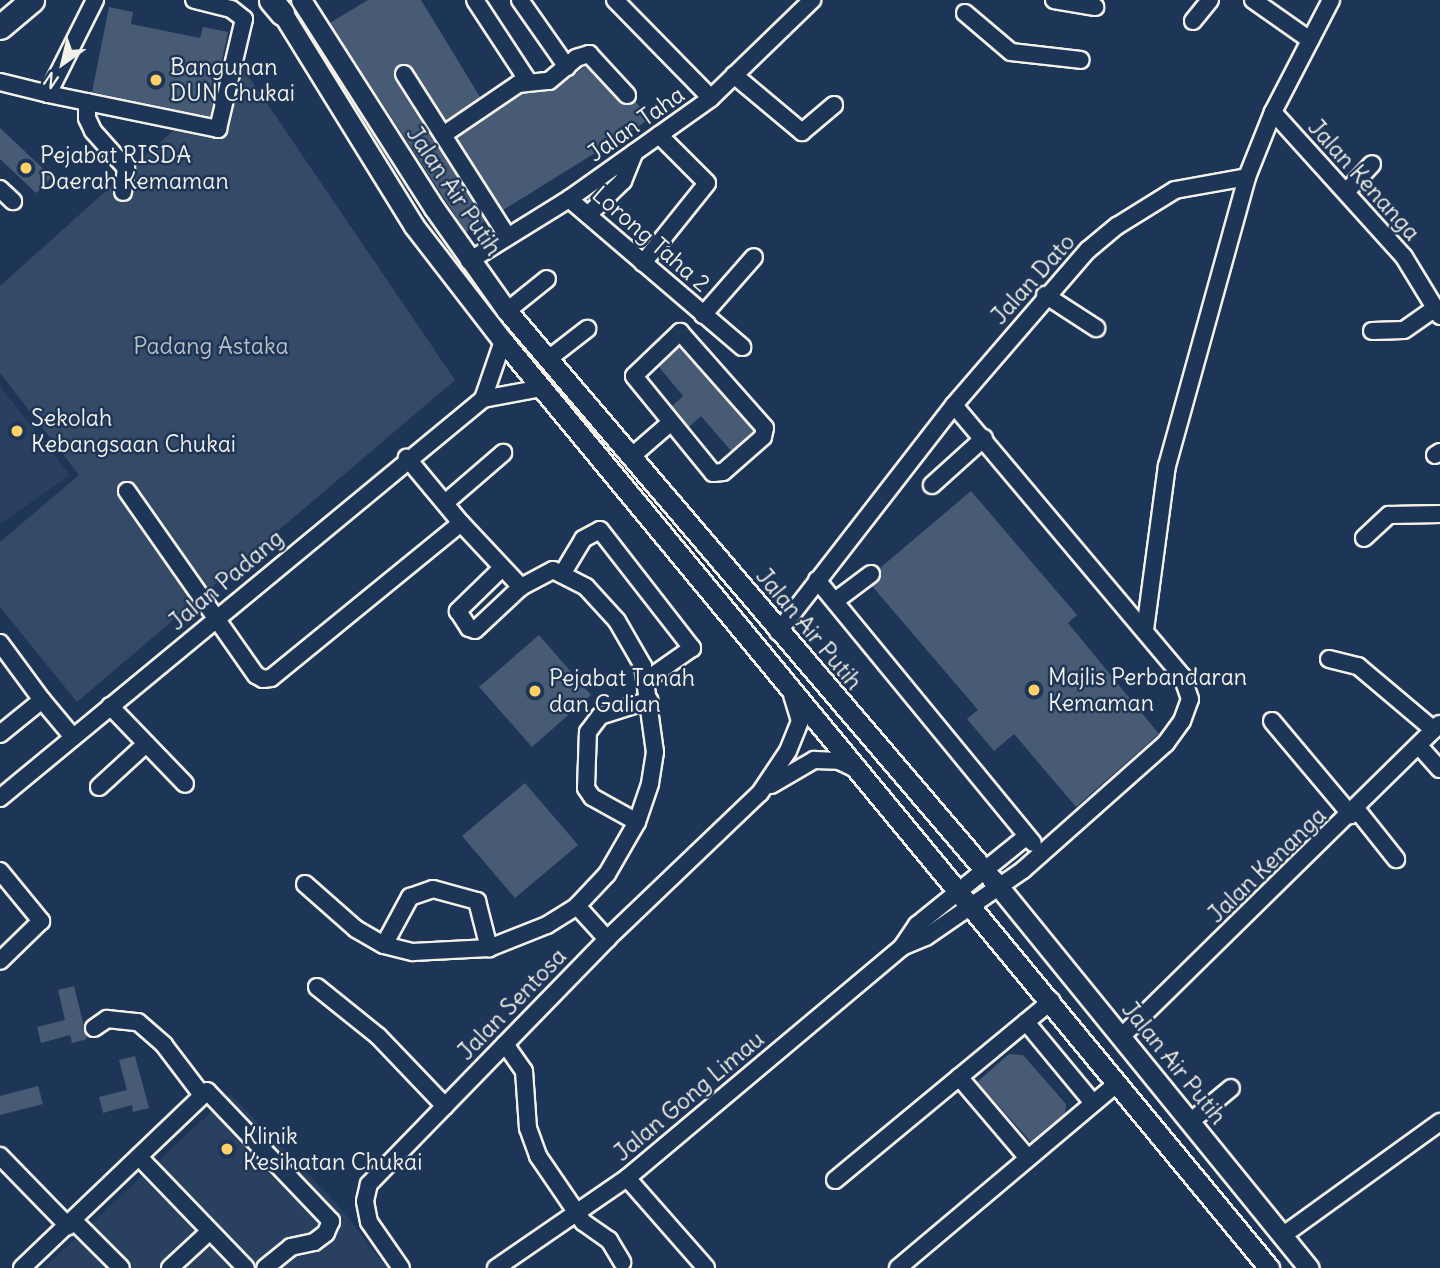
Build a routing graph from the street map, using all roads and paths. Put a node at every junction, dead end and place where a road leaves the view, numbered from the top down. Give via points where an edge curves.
1 (32, 0) edge
2 (95, 0) edge
3 (194, 0) edge
4 (301, 0) edge
5 (475, 0) edge
6 (520, 0) edge
7 (615, 0) edge
8 (811, 0) edge
9 (1054, 0) edge
10 (1210, 0) edge
11 (1253, 0) edge
12 (1331, 0) edge
13 (234, 4) edge
14 (276, 4) edge
15 (1095, 7) dead end
16 (965, 13) dead end
17 (1192, 20) dead end
18 (0, 27) edge
19 (1310, 40) junction
20 (1081, 60) dead end
21 (567, 67) junction
22 (404, 74) dead end
23 (734, 75) junction
24 (528, 81) junction
25 (0, 82) edge
26 (48, 94) junction
27 (627, 95) dead end
28 (711, 98) junction
29 (87, 102) junction
30 (834, 106) dead end
31 (1273, 113) junction
32 (443, 135) junction
33 (659, 135) junction
34 (635, 152) junction
35 (1372, 164) dead end
36 (1247, 177) junction
37 (0, 189) edge
38 (123, 192) dead end
39 (1346, 192) junction
40 (569, 199) junction
41 (13, 201) dead end
42 (588, 215) junction
43 (508, 237) junction
44 (754, 257) dead end
45 (469, 261) junction
46 (643, 262) junction
47 (547, 279) dead end
48 (1045, 295) junction
49 (1436, 302) edge
50 (507, 311) junction
51 (703, 314) junction
52 (1096, 328) dead end
53 (587, 329) dead end
54 (1372, 331) dead end
55 (503, 341) junction
56 (742, 347) dead end
57 (547, 360) junction
58 (542, 388) junction
59 (484, 400) junction
60 (954, 405) junction
61 (670, 423) junction
62 (984, 438) junction
63 (503, 453) dead end
64 (632, 456) junction
65 (407, 458) junction
66 (932, 485) dead end
67 (127, 491) dead end
68 (445, 503) junction
69 (1440, 514) edge
70 (461, 523) junction
71 (1364, 538) dead end
72 (502, 568) junction
73 (564, 571) junction
74 (871, 574) dead end
75 (817, 580) junction
76 (521, 587) junction
77 (835, 601) junction
78 (215, 618) junction
79 (1145, 630) junction
80 (778, 632) junction
81 (0, 643) edge
82 (1329, 659) dead end
83 (645, 681) junction
84 (784, 681) junction
85 (42, 700) junction
86 (650, 700) junction
87 (110, 706) junction
88 (1272, 722) dead end
89 (1437, 727) edge
90 (0, 734) edge
91 (73, 737) junction
92 (146, 744) junction
93 (1419, 746) junction
94 (1440, 769) edge
95 (863, 772) junction
96 (186, 784) dead end
97 (99, 787) dead end
98 (760, 793) junction
99 (0, 798) edge
100 (1354, 813) junction
101 (637, 822) junction
102 (1027, 836) junction
103 (1041, 853) junction
104 (1396, 859) dead end
105 (985, 870) junction
106 (0, 871) edge
107 (305, 884) dead end
108 (999, 887) junction
109 (959, 890) junction
110 (972, 905) junction
111 (577, 906) junction
112 (607, 939) junction
113 (384, 944) junction
114 (902, 947) junction
115 (489, 948) junction
116 (0, 961) edge
117 (317, 987) dead end
118 (1051, 1001) junction
119 (1026, 1022) junction
120 (94, 1028) dead end
121 (1122, 1036) junction
122 (505, 1044) junction
123 (959, 1077) junction
124 (1118, 1083) junction
125 (1231, 1088) dead end
126 (202, 1095) junction
127 (1093, 1103) junction
128 (445, 1106) junction
129 (1190, 1122) junction
130 (1440, 1122) edge
131 (0, 1156) edge
132 (139, 1157) junction
133 (1028, 1158) junction
134 (627, 1178) junction
135 (835, 1180) dead end
136 (578, 1212) junction
137 (71, 1224) junction
138 (210, 1231) junction
139 (1282, 1236) junction
140 (622, 1262) dead end
141 (22, 1268) edge
142 (121, 1268) edge
143 (170, 1268) edge
144 (246, 1268) edge
145 (265, 1268) edge
146 (401, 1268) edge
147 (496, 1268) edge
148 (706, 1268) edge
149 (898, 1268) edge
150 (1269, 1268) edge
151 (1309, 1268) edge

1 - 18 highway
2 - 26 street
3 - 13 street
4 - 45 main road, Jalan Air Putih
5 - 24 street
6 - 21 street
7 - 28 street
8 - 23 street, Jalan Taha
9 - 15 street
10 - 17 street
11 - 19 street
12 - 19 street
13 - 29 street via 244,19 218,129
14 - 55 main road, Jalan Air Putih via 415,226
16 - 20 street via 1011,52
19 - 31 street
21 - 24 street via 549,80
21 - 27 street via 576,58 595,57
22 - 32 street
23 - 28 street, Jalan Taha
23 - 30 street via 802,132
24 - 32 street
25 - 26 street
26 - 29 street
28 - 33 street, Jalan Taha
29 - 38 street via 93,131 126,168
31 - 36 street
31 - 39 street, Jalan Kenanga
32 - 43 street
33 - 34 street, Jalan Taha
33 - 46 street via 707,183
34 - 40 street, Jalan Taha
34 - 42 street via 622,181
35 - 39 street
36 - 48 street, Jalan Dato via 1175,190 1150,203 1088,250
36 - 79 street via 1167,466
37 - 41 street
39 - 49 street, Jalan Kenanga via 1404,257
40 - 42 street, Lorong Taha 2
40 - 43 street, Jalan Taha
42 - 46 street, Lorong Taha 2
43 - 45 street, Jalan Taha
44 - 51 street, Lorong Taha 2
45 - 50 main road, Jalan Air Putih
46 - 51 street, Lorong Taha 2
47 - 50 street
48 - 52 street
48 - 60 street, Jalan Dato
49 - 54 street via 1404,330
50 - 57 main road, Jalan Air Putih
51 - 56 street, Lorong Taha 2
53 - 57 street
55 - 58 main road, Jalan Air Putih
55 - 59 street
57 - 64 main road, Jalan Air Putih
58 - 59 street
58 - 84 main road, Jalan Air Putih
59 - 65 street, Jalan Padang
60 - 62 street, Jalan Gong Limau
60 - 75 street, Jalan Dato
61 - 61 street via 634,376 676,334 684,333 765,432 718,474
61 - 64 street
62 - 66 street
62 - 79 street, Jalan Gong Limau
63 - 68 street
64 - 80 main road, Jalan Air Putih
65 - 68 street
65 - 78 street, Jalan Padang
67 - 78 street
68 - 70 street
69 - 71 street via 1389,515
70 - 72 street
70 - 78 street via 271,678 256,675
72 - 76 street
72 - 76 street via 458,611 470,628 475,630
73 - 76 street via 553,569
73 - 83 street via 593,593 617,621 643,666
73 - 83 street via 583,539 600,530 692,648
74 - 77 street
75 - 77 street
75 - 80 street, Jalan Dato
77 - 102 street
78 - 87 street, Jalan Padang
79 - 103 street, Jalan Gong Limau via 1188,686 1190,699 1182,722 1166,743
80 - 105 main road, Jalan Air Putih
81 - 85 street
82 - 89 street via 1358,666
83 - 86 street
84 - 95 main road, Jalan Air Putih
84 - 98 street via 800,721 788,751
85 - 90 street
85 - 91 street
86 - 101 street via 655,752
86 - 101 street via 600,716 588,732 586,788 592,797
87 - 91 street, Jalan Padang
87 - 92 street
88 - 100 street
89 - 93 street, Jalan Kenanga
91 - 99 street, Jalan Padang
92 - 96 street
92 - 97 street
93 - 94 street
93 - 100 street, Jalan Kenanga
95 - 98 street via 839,761 814,760
95 - 109 main road, Jalan Air Putih
98 - 112 street, Jalan Sentosa
100 - 104 street
100 - 121 street, Jalan Kenanga
101 - 111 street via 607,874
102 - 103 street
102 - 105 street, Jalan Gong Limau
103 - 108 street, Jalan Gong Limau
105 - 108 main road, Jalan Air Putih
105 - 109 street, Jalan Gong Limau
106 - 116 street via 41,921
107 - 113 street via 356,929
108 - 110 street, Jalan Gong Limau
108 - 121 main road, Jalan Air Putih
109 - 110 main road, Jalan Air Putih
109 - 114 street, Jalan Gong Limau via 918,925
110 - 114 street, Jalan Gong Limau via 926,937
110 - 118 main road, Jalan Air Putih
111 - 112 street
111 - 115 street via 547,925
112 - 122 street, Jalan Sentosa
113 - 115 street via 413,952
113 - 115 street via 410,897 433,889 477,901
114 - 134 street, Jalan Gong Limau
117 - 128 street via 378,1036
118 - 119 street
118 - 124 main road, Jalan Air Putih
119 - 123 street
119 - 127 street
120 - 126 street via 107,1019 138,1022 164,1045
121 - 129 main road, Jalan Air Putih
122 - 128 street, Jalan Sentosa
122 - 136 street via 524,1071 528,1128 538,1156
123 - 133 street
123 - 135 street
124 - 127 street
124 - 150 main road, Jalan Air Putih
125 - 129 street
126 - 132 street
126 - 145 street via 209,1092 331,1221 326,1233 314,1242 291,1247
127 - 133 street
128 - 146 street, Jalan Sentosa via 365,1192 369,1222
129 - 139 main road, Jalan Air Putih
130 - 139 street
131 - 137 street
132 - 137 street
132 - 138 street
133 - 149 street
134 - 136 street, Jalan Gong Limau
134 - 148 street
136 - 140 street via 583,1222 615,1247
136 - 147 street, Jalan Gong Limau
137 - 141 street
137 - 142 street
138 - 143 street
138 - 144 street
139 - 151 main road, Jalan Air Putih

